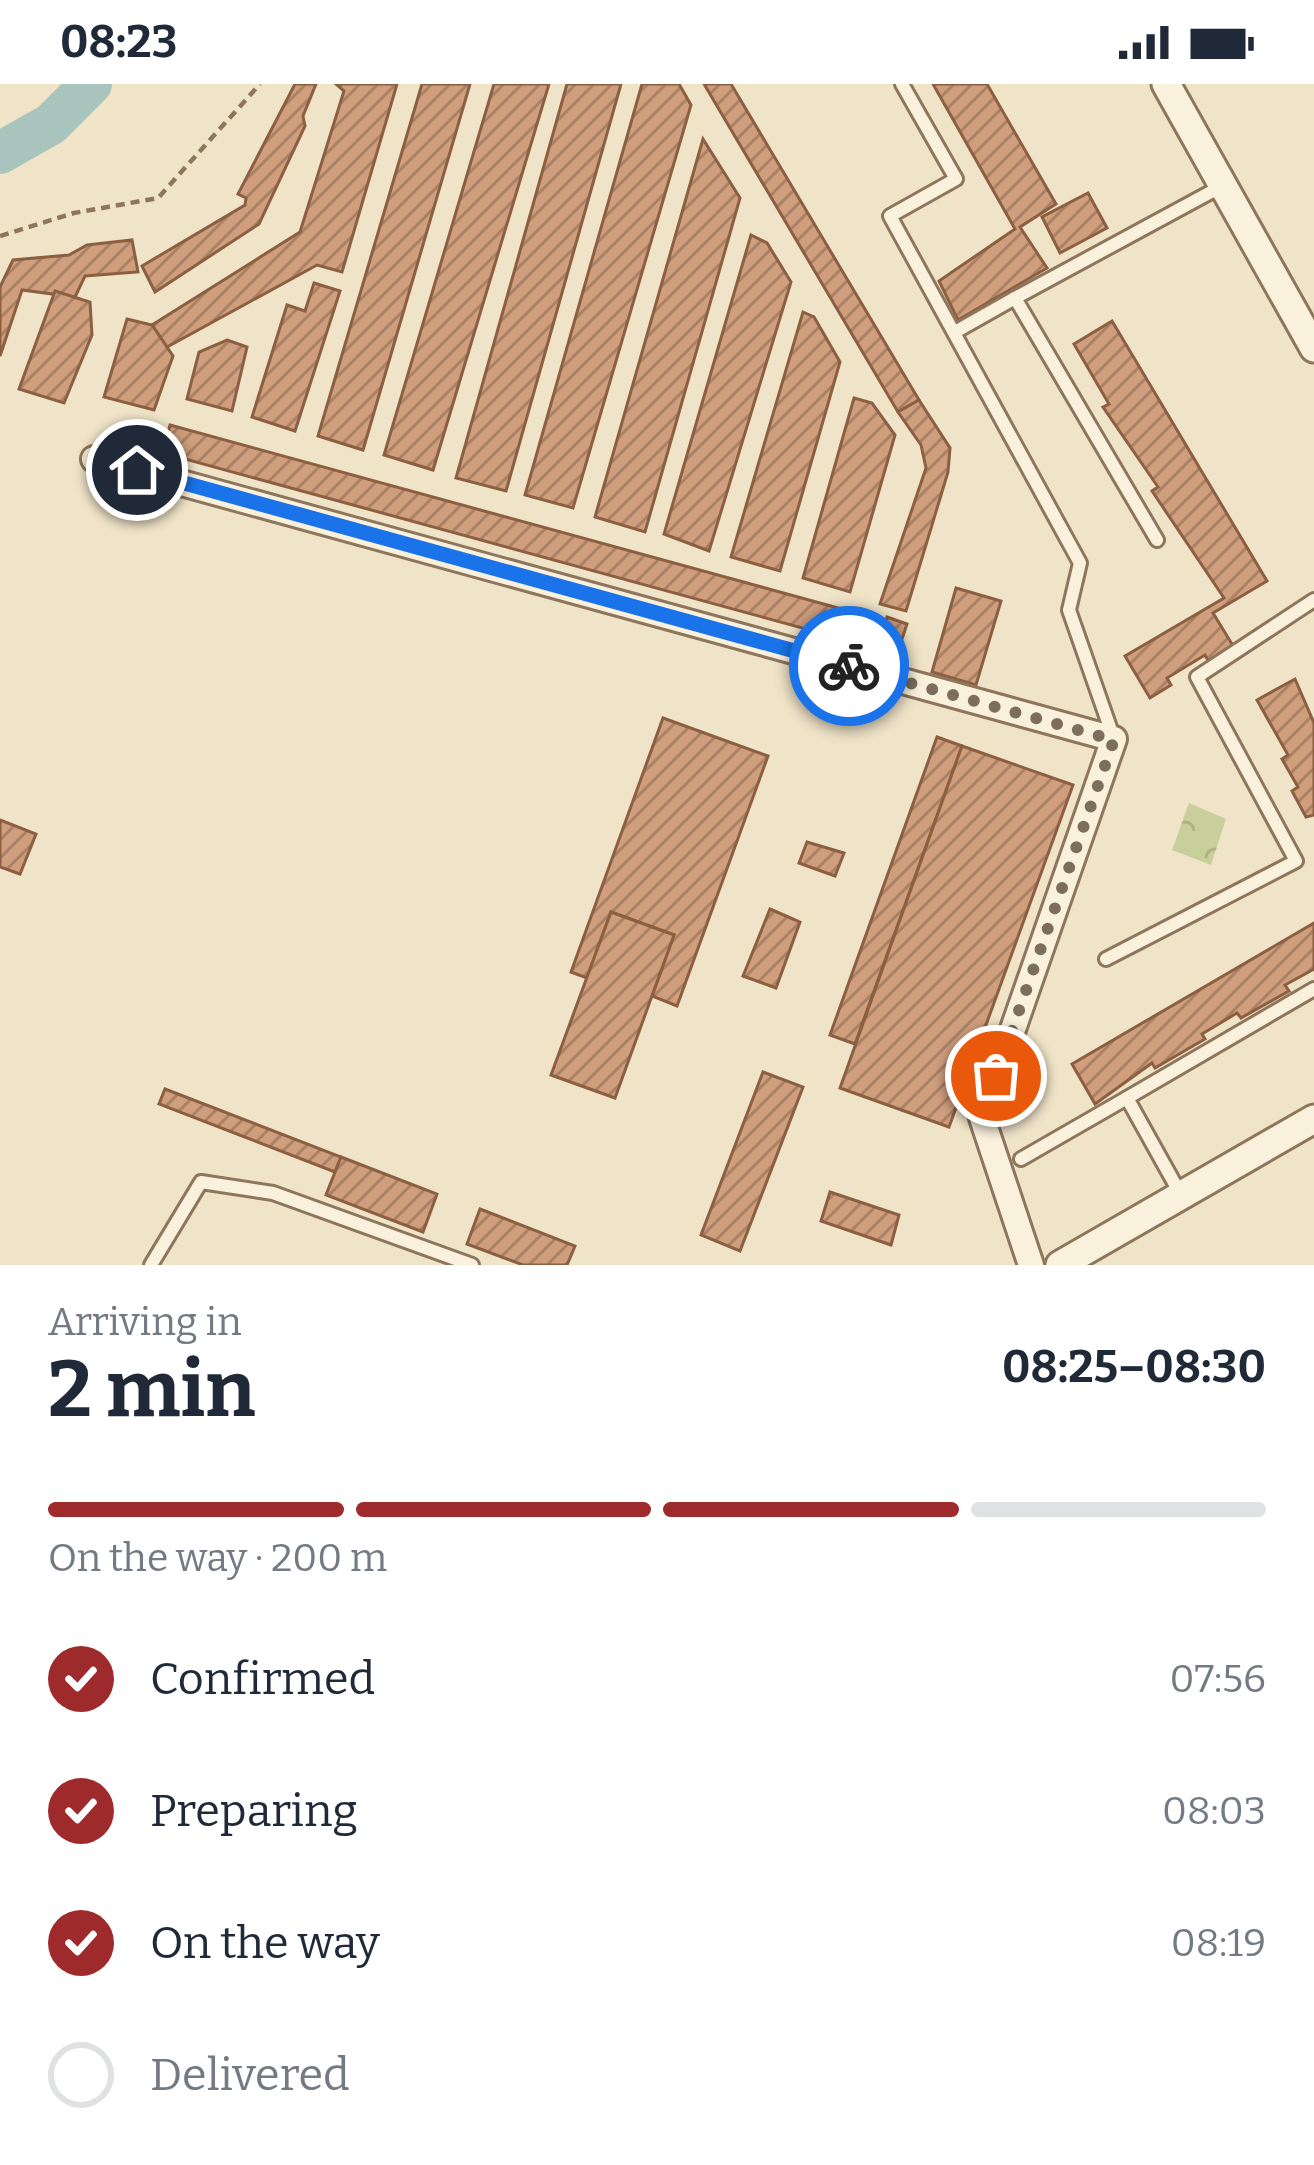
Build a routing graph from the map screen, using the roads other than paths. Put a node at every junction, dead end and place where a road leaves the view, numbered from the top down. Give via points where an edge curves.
1 (902, 84) edge
2 (1166, 84) edge
3 (1223, 185) junction
4 (1015, 298) junction
5 (956, 332) junction
6 (1314, 348) edge
7 (94, 459) dead end
8 (1157, 540) dead end
9 (1314, 600) edge
10 (1114, 740) junction
11 (1106, 959) dead end
12 (1314, 989) edge
13 (1127, 1098) junction
14 (1314, 1119) edge
15 (1021, 1159) dead end
16 (1181, 1196) junction
17 (151, 1265) edge
18 (472, 1265) edge
19 (1031, 1265) edge
20 (1060, 1265) edge

1 - 5 lane via 956,179 890,216
2 - 3 street
3 - 4 lane
3 - 6 street
4 - 5 lane
4 - 8 lane
5 - 10 lane via 1081,562 1069,610
7 - 10 street
9 - 11 lane via 1197,677 1296,861
10 - 19 street via 982,1118
12 - 13 lane
13 - 15 lane
13 - 16 lane
14 - 16 street
16 - 20 street
17 - 18 lane via 201,1182 273,1192

